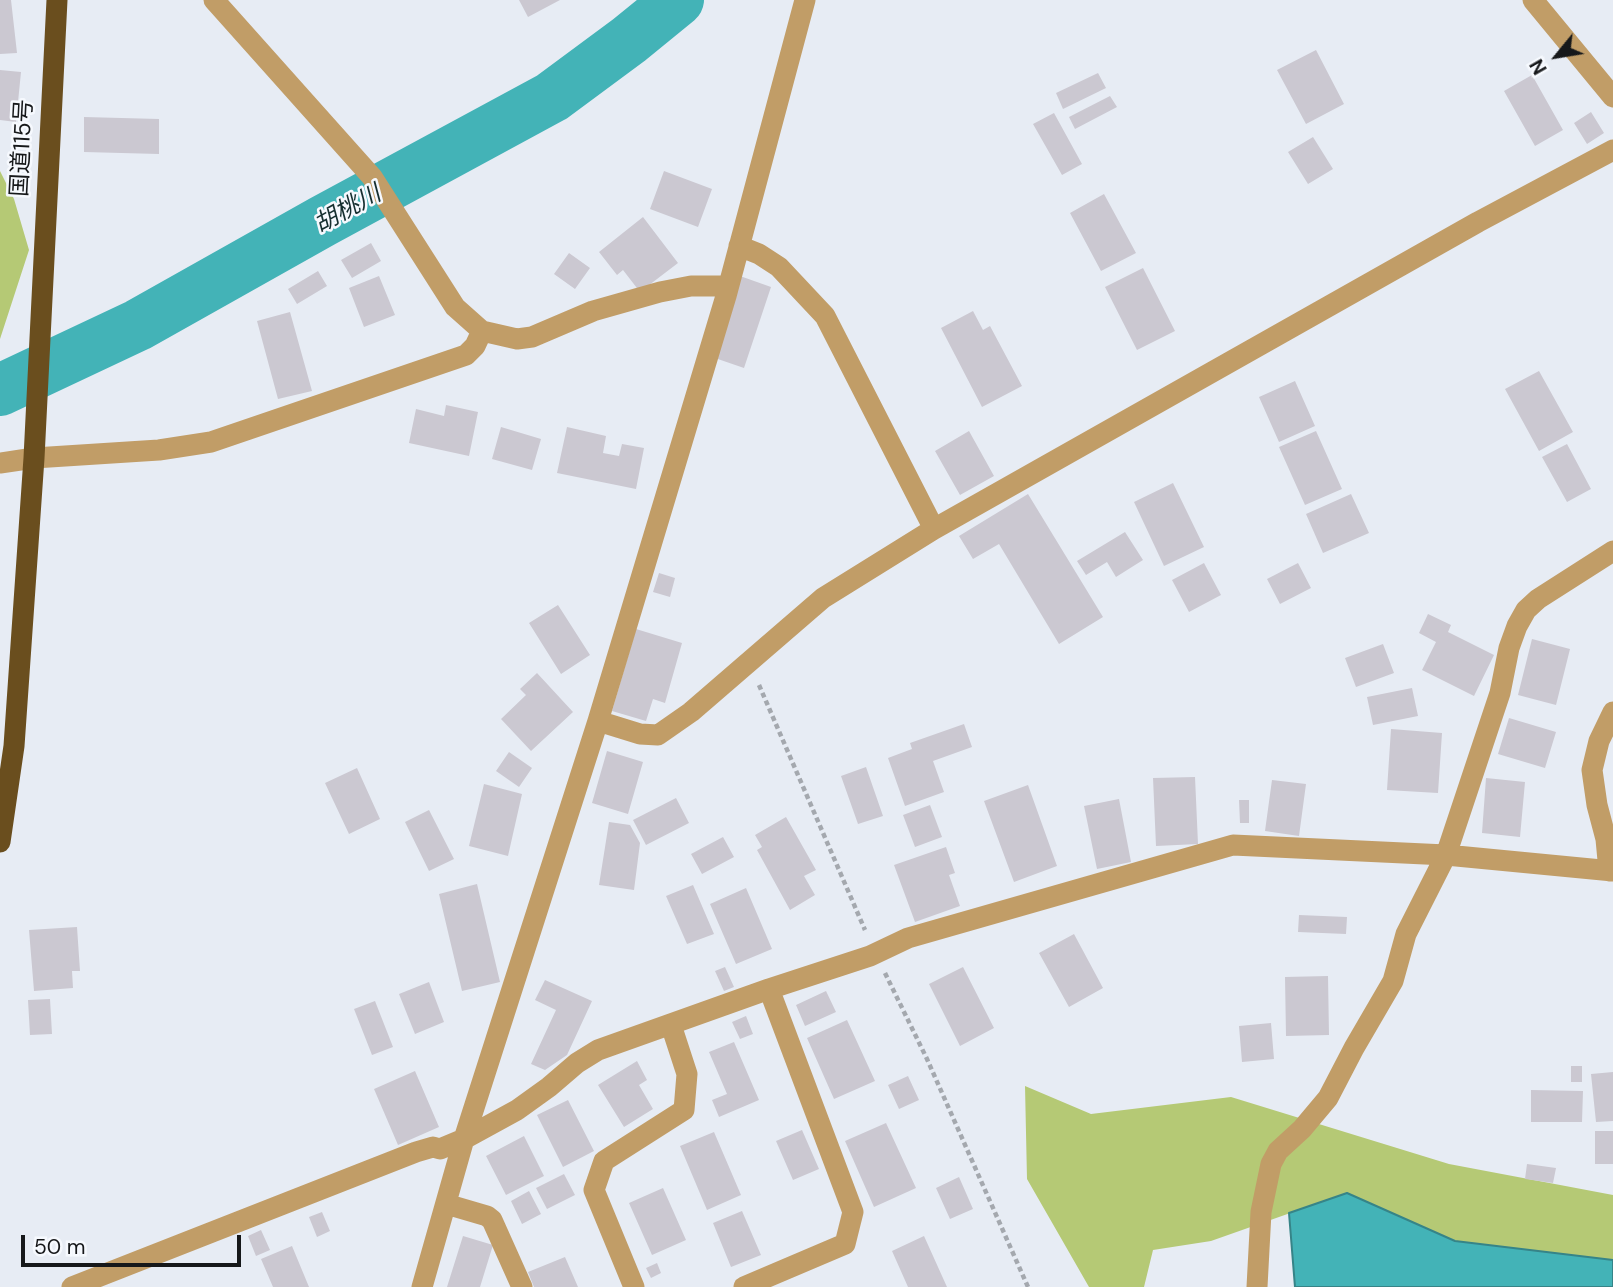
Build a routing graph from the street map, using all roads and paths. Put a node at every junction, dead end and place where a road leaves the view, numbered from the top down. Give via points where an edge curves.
1 (57, 0) edge
2 (214, 0) edge
3 (805, 0) edge
4 (1533, 0) edge
5 (1613, 97) edge
6 (1613, 150) edge
7 (739, 246) junction
8 (728, 286) junction
9 (482, 331) junction
10 (34, 458) junction
11 (0, 463) edge
12 (934, 529) junction
13 (1613, 551) edge
14 (1613, 712) edge
15 (598, 721) junction
16 (0, 842) edge
17 (1446, 855) junction
18 (1611, 871) edge
19 (769, 989) junction
20 (671, 1024) junction
21 (464, 1139) junction
22 (446, 1204) junction
23 (72, 1287) edge
24 (422, 1287) edge
25 (522, 1287) edge
26 (634, 1287) edge
27 (744, 1287) edge
28 (1257, 1287) edge

1 - 10 highway, 国道115号
2 - 9 street via 372,177 455,307
3 - 7 street
4 - 5 street
6 - 12 street
7 - 8 street
7 - 12 street via 779,267 825,316
8 - 9 street via 660,292 532,337 517,339
8 - 15 street
9 - 10 street via 466,355 211,442
10 - 11 street
10 - 16 highway, 国道115号 via 14,746
12 - 15 street via 823,598 658,735
13 - 17 street via 1538,599 1517,626 1500,693
14 - 18 street via 1592,770
15 - 21 street
17 - 18 street
17 - 19 street via 1233,845 908,938 870,956
17 - 28 street via 1406,934 1393,981 1328,1098 1271,1164 1261,1212
19 - 20 street
19 - 27 street via 853,1212 845,1244
20 - 21 street via 588,1056 517,1110
20 - 26 street via 687,1074 684,1110 604,1161 594,1190
21 - 22 street
21 - 23 street via 416,1152
22 - 24 street
22 - 25 street via 492,1220

